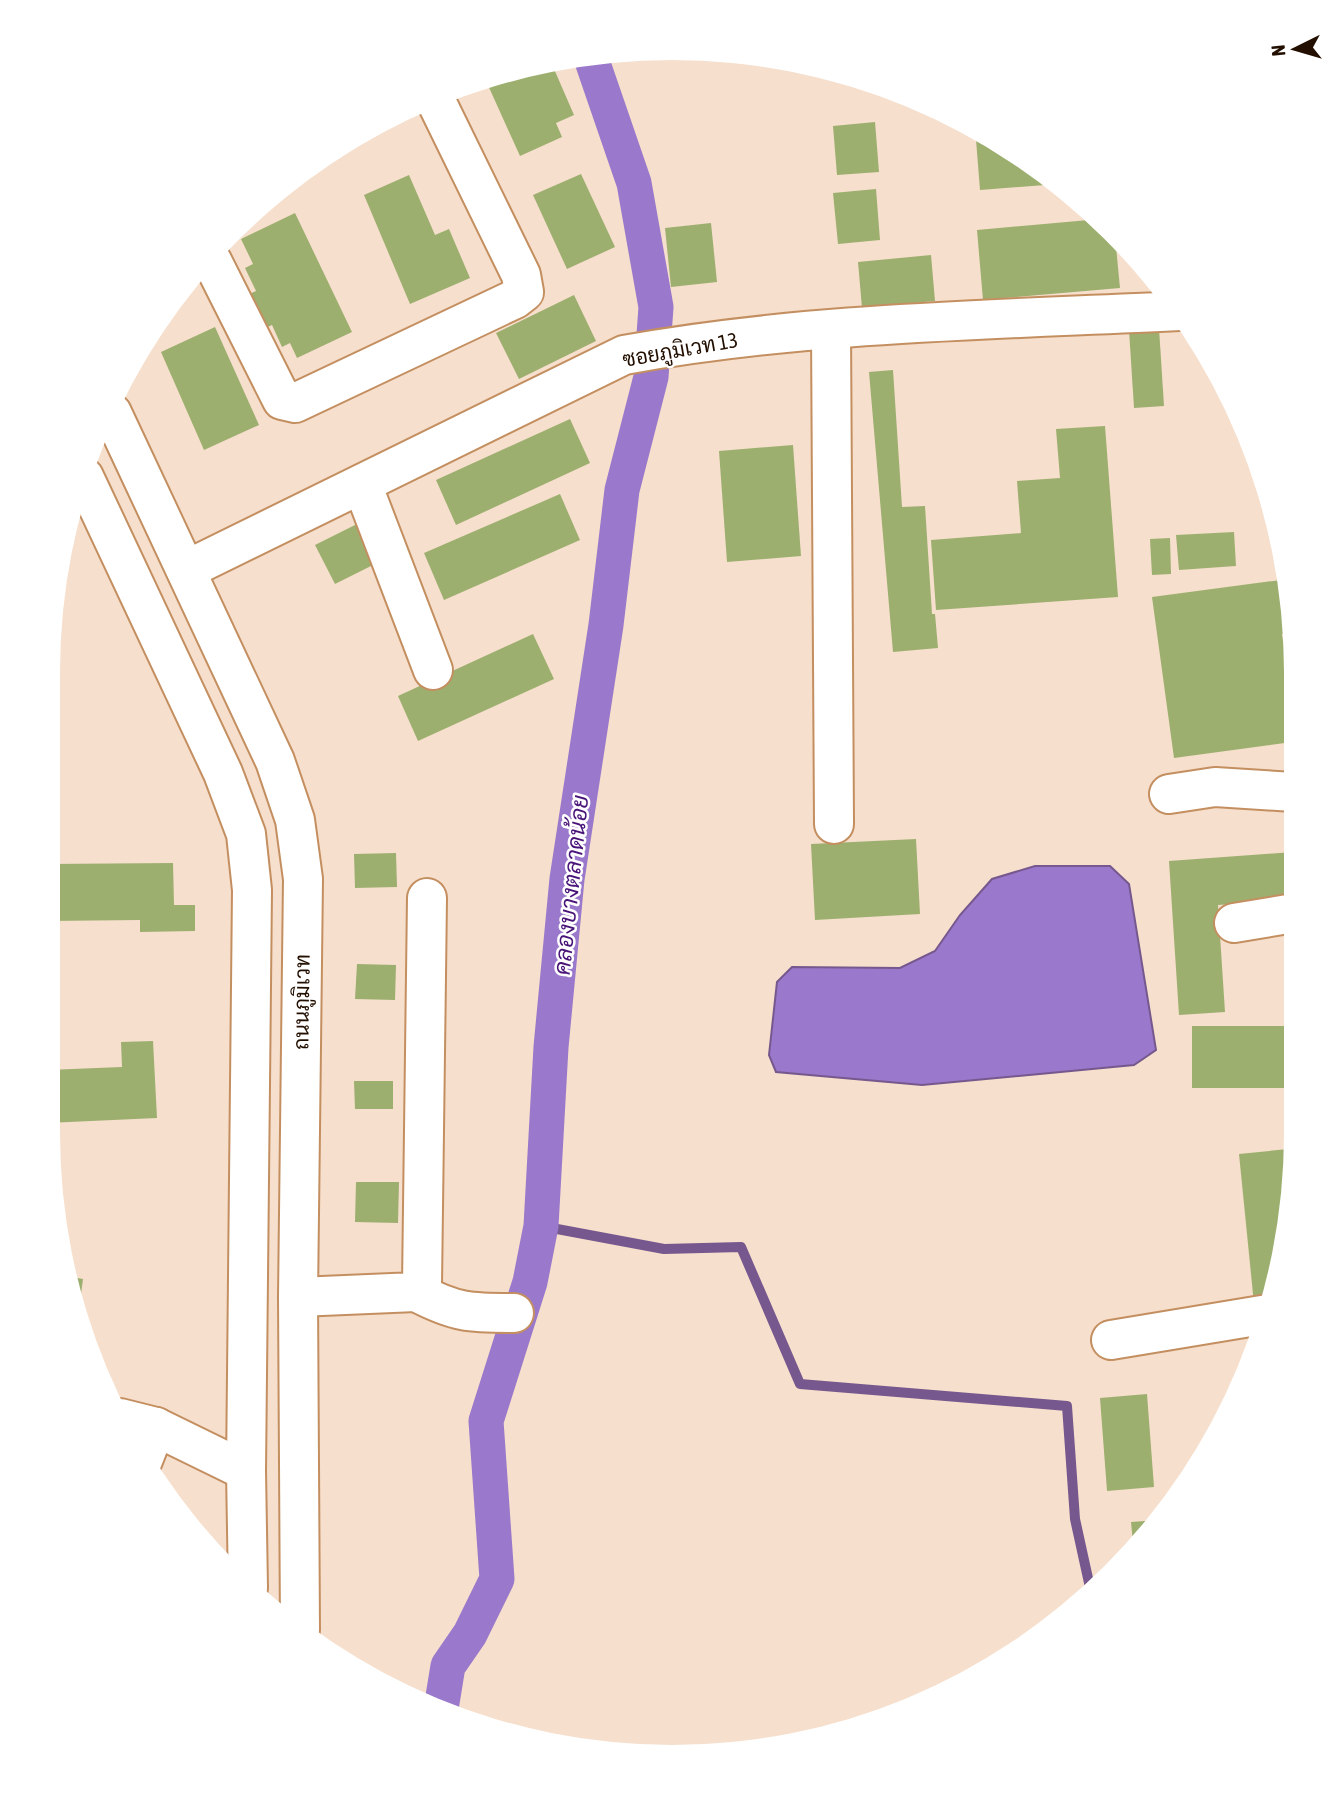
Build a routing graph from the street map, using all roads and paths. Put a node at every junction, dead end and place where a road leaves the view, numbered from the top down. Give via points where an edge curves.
1 (438, 106) edge
2 (214, 265) edge
3 (1167, 312) edge
4 (831, 330) junction
5 (115, 418) edge
6 (362, 484) junction
7 (88, 486) edge
8 (186, 570) junction
9 (433, 670) dead end
10 (1284, 791) edge
11 (1169, 794) dead end
12 (834, 824) dead end
13 (427, 898) dead end
14 (1284, 915) edge
15 (1234, 923) dead end
16 (416, 1292) junction
17 (298, 1297) junction
18 (514, 1313) dead end
19 (1256, 1316) edge
20 (1111, 1340) dead end
21 (140, 1435) edge
22 (246, 1471) junction
23 (248, 1574) edge
24 (300, 1620) edge

1 - 2 street via 521,275 524,292 515,299 288,403 282,400
3 - 4 street, ซอยภูมิเวท 13
4 - 6 street, ซอยภูมิเวท 13 via 695,342 624,355
4 - 12 street
5 - 8 street, ถนนภูมิเวท
6 - 8 street, ซอยภูมิเวท 13
6 - 9 street
7 - 22 street via 223,773 246,834 252,890
8 - 17 street, ถนนภูมิเวท via 275,761 295,820 303,879
10 - 11 street via 1215,787
13 - 16 street via 422,1285
14 - 15 street
16 - 17 street
16 - 18 street via 466,1313
17 - 24 street, ถนนภูมิเวท
19 - 20 street
21 - 22 street
22 - 23 street

